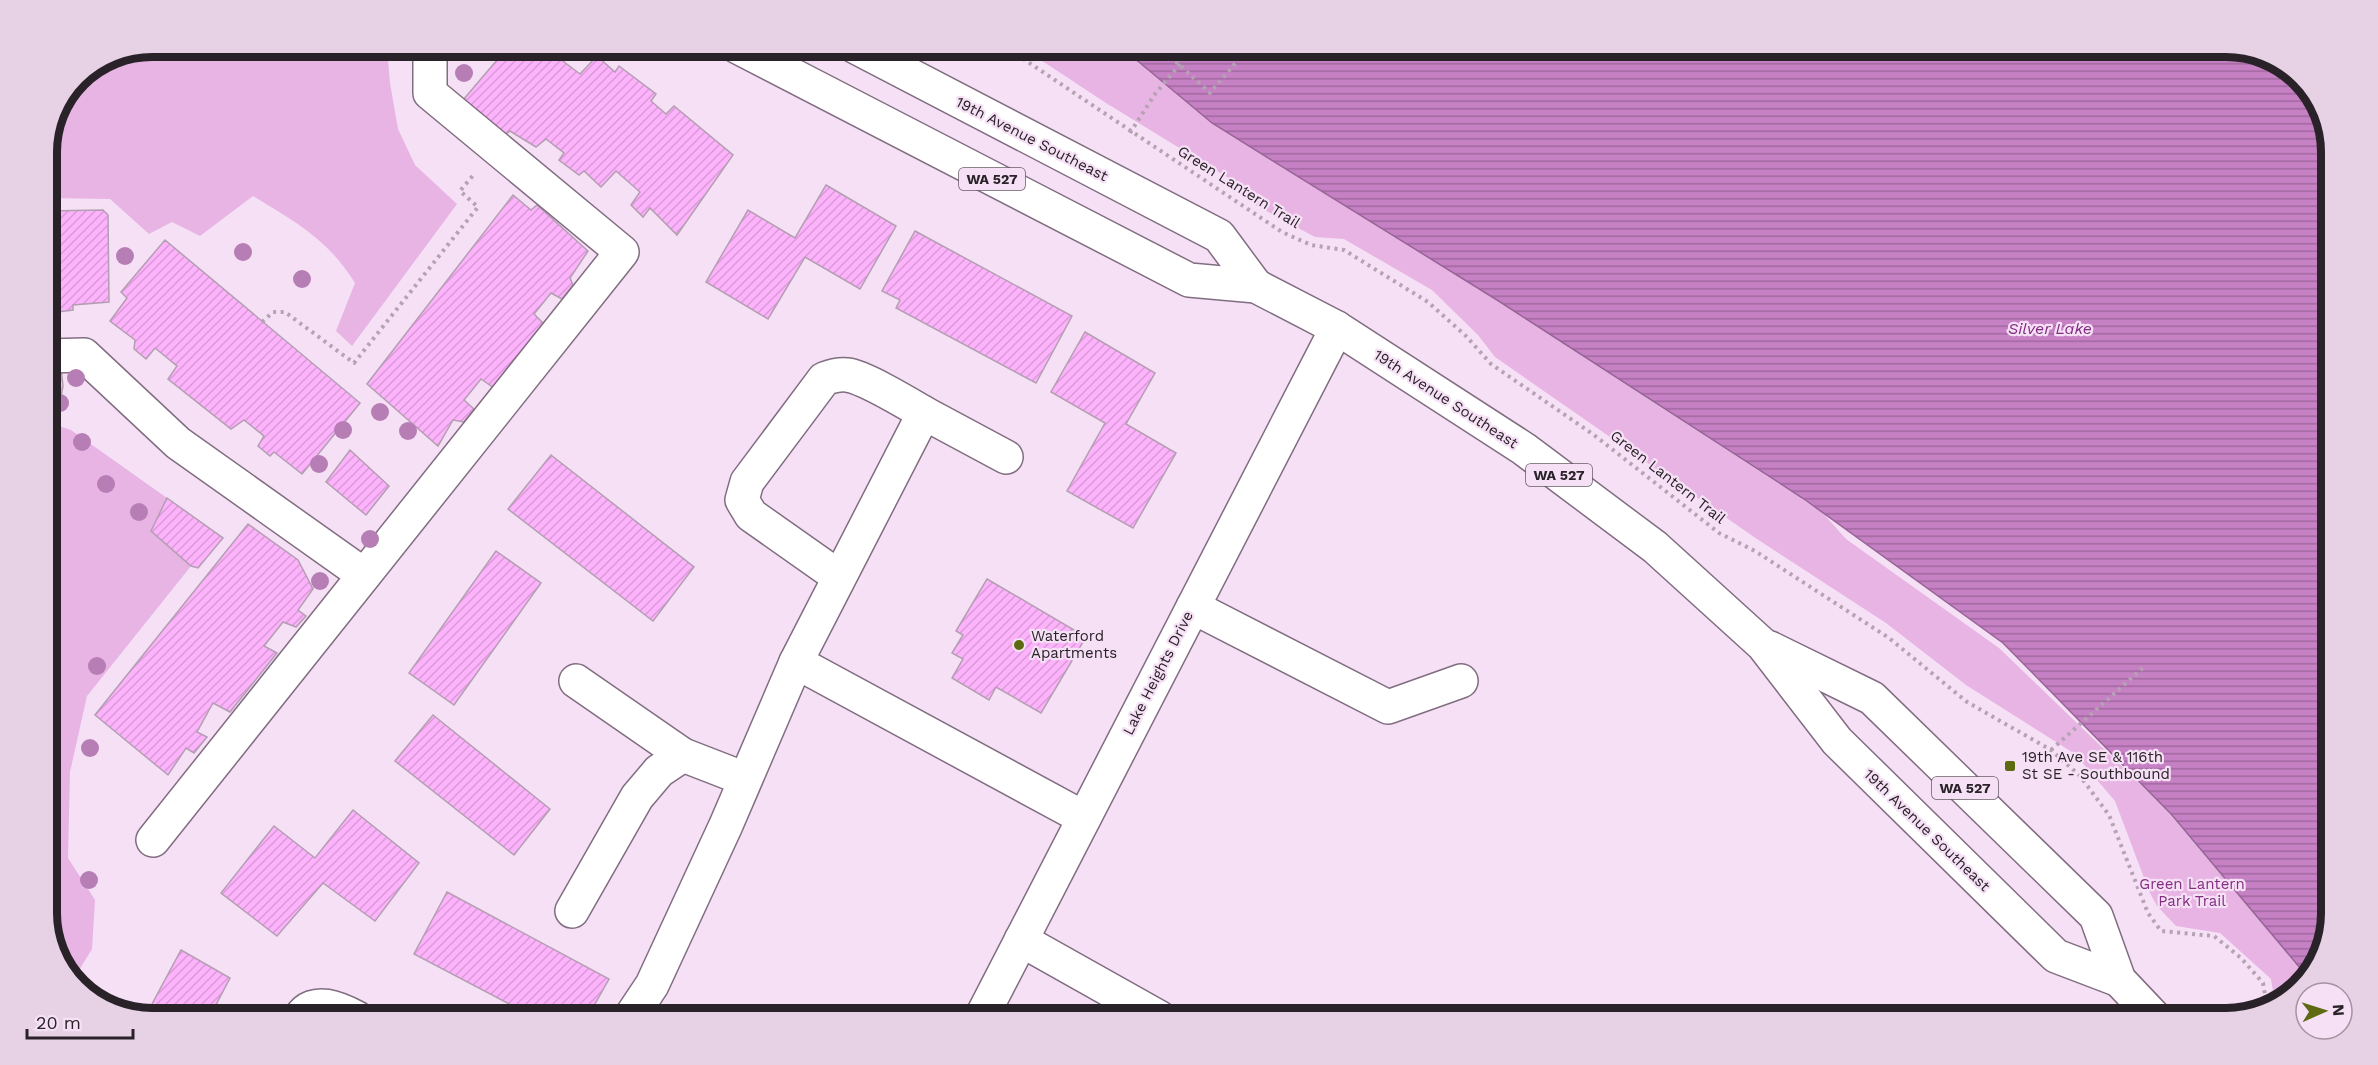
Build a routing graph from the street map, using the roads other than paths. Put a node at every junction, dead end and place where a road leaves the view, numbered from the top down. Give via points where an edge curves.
1 (429, 57) edge
2 (757, 57) edge
3 (875, 57) edge
4 (1256, 285) junction
5 (1337, 328) junction
6 (57, 356) edge
7 (924, 413) junction
8 (1006, 457) dead end
9 (364, 575) junction
10 (839, 577) junction
11 (1193, 607) junction
12 (1763, 645) junction
13 (796, 662) junction
14 (576, 681) dead end
15 (1461, 681) dead end
16 (684, 755) junction
17 (745, 779) junction
18 (1084, 818) junction
19 (153, 840) dead end
20 (572, 911) dead end
21 (1021, 940) junction
22 (2119, 980) junction
23 (312, 1008) edge
24 (336, 1008) edge
25 (636, 1008) edge
26 (986, 1008) edge
27 (1142, 1008) edge
28 (2146, 1008) edge

1 - 9 street via 430,93 622,252
2 - 4 street, 19th Avenue Southeast / WA 527 via 1189,280
3 - 4 street, 19th Avenue Southeast / WA 527 via 1219,236
4 - 5 street, 19th Avenue Southeast / WA 527
5 - 11 street, Lake Heights Drive
5 - 12 street, 19th Avenue Southeast / WA 527 via 1524,449 1655,547
6 - 9 street via 84,355 177,443
7 - 8 street
7 - 10 street
7 - 10 street via 850,375 824,379 747,482 742,500 751,515
9 - 19 street
10 - 13 street
11 - 15 street via 1389,707
11 - 18 street, Lake Heights Drive
12 - 22 street, 19th Avenue Southeast / WA 527 via 1837,741 2056,956
12 - 22 street, 19th Avenue Southeast / WA 527 via 1872,698 2096,916
13 - 17 street
13 - 18 street
14 - 16 street
16 - 17 street
16 - 20 street via 659,771 637,797
17 - 25 street via 652,984
18 - 21 street, Lake Heights Drive
21 - 26 street, Lake Heights Drive
21 - 27 street
22 - 28 street, 19th Avenue Southeast / WA 527
23 - 24 street

